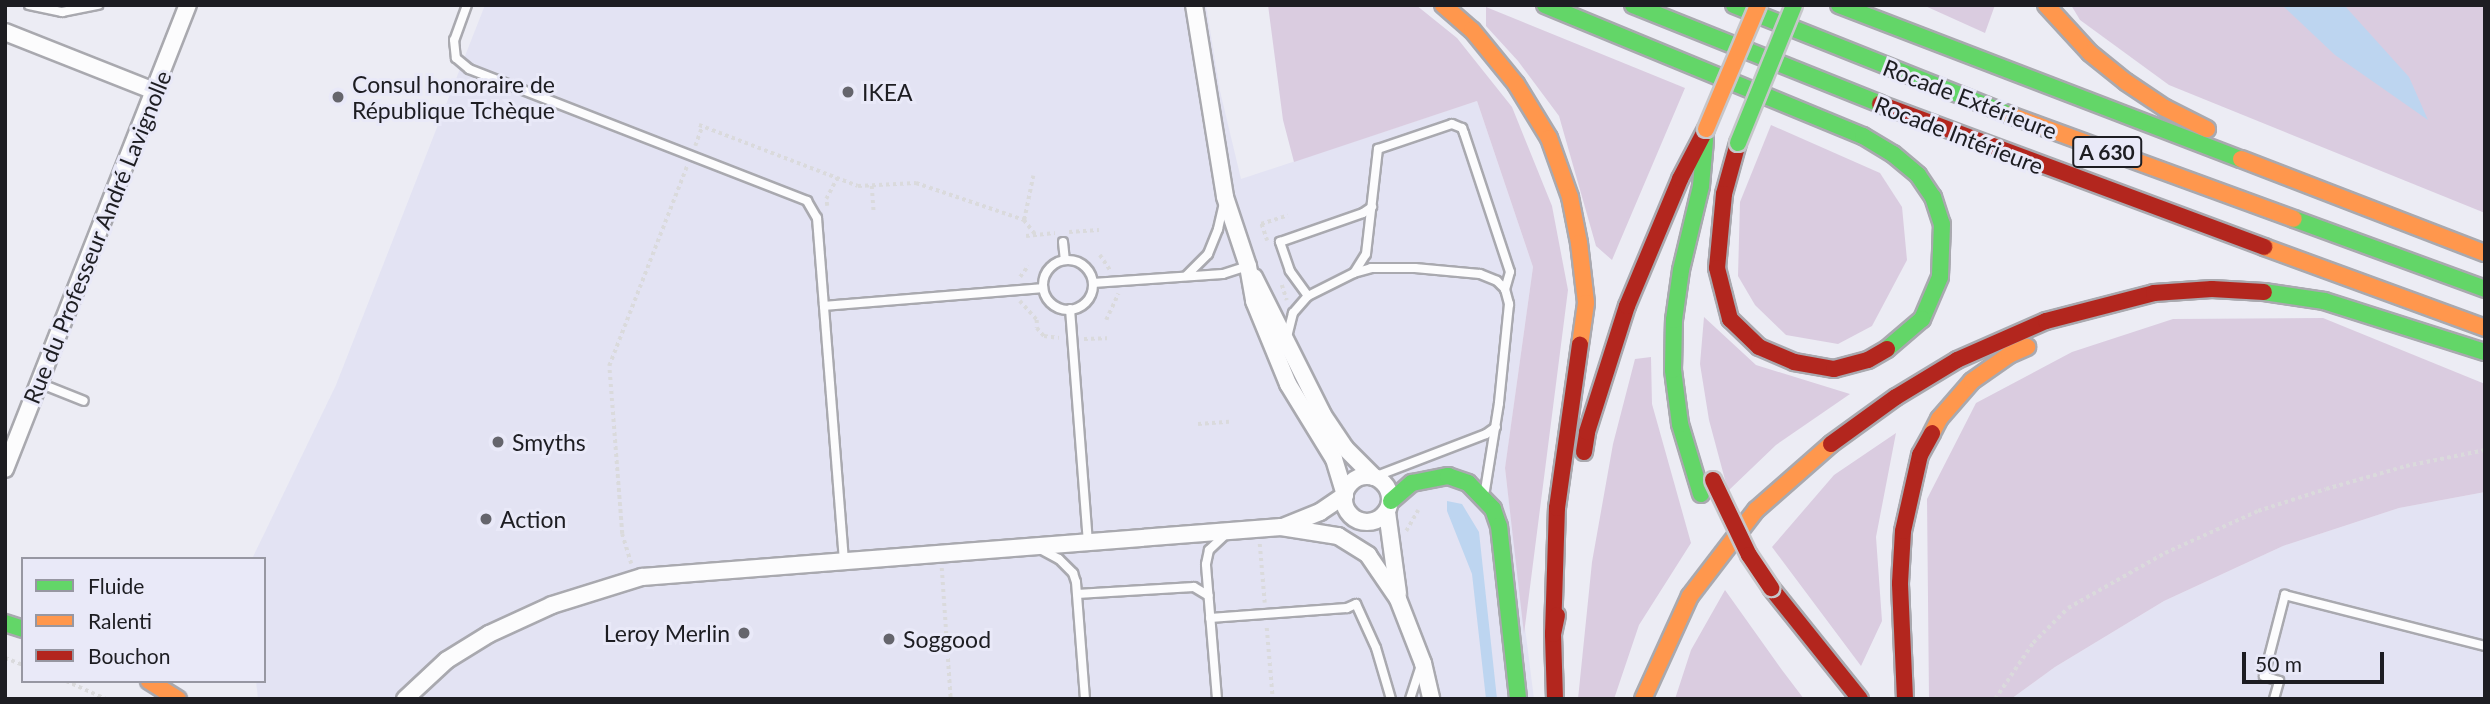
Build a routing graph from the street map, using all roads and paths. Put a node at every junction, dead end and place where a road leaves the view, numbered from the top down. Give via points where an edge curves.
1 (29, 5) edge
2 (98, 5) edge
3 (188, 5) edge
4 (467, 5) edge
5 (1194, 5) edge
6 (1443, 5) edge
7 (1545, 5) edge
8 (1633, 5) edge
9 (1734, 5) edge
10 (1758, 5) edge
11 (1794, 5) edge
12 (1839, 5) edge
13 (2046, 5) edge
14 (5, 32) edge
15 (154, 91) junction
16 (1706, 129) junction
17 (1738, 143) junction
18 (691, 155) junction
19 (811, 161) dead end
20 (809, 167) junction
21 (1033, 176) dead end
22 (837, 178) junction
23 (872, 186) junction
24 (1225, 197) junction
25 (1372, 207) junction
26 (874, 212) dead end
27 (828, 217) dead end
28 (1024, 219) junction
29 (2410, 224) junction
30 (1035, 234) dead end
31 (1063, 242) dead end
32 (2485, 253) edge
33 (1065, 260) junction
34 (1248, 266) junction
35 (1028, 267) dead end
36 (1354, 273) junction
37 (1186, 276) junction
38 (1093, 283) junction
39 (1044, 288) junction
40 (1506, 289) junction
41 (2485, 289) edge
42 (1018, 290) junction
43 (2154, 293) junction
44 (1308, 296) junction
45 (824, 306) junction
46 (1070, 309) junction
47 (2485, 328) edge
48 (1107, 338) dead end
49 (1072, 339) junction
50 (1287, 340) junction
51 (2485, 352) edge
52 (1690, 356) dead end
53 (39, 383) junction
54 (84, 401) dead end
55 (1229, 422) dead end
56 (1198, 424) dead end
57 (1496, 427) junction
58 (2485, 450) edge
59 (1707, 456) dead end
60 (5, 469) edge
61 (1581, 472) dead end
62 (1374, 477) junction
63 (1345, 495) junction
64 (1484, 498) junction
65 (1389, 507) junction
66 (1281, 527) junction
67 (1573, 527) dead end
68 (1229, 532) junction
69 (1088, 542) junction
70 (1035, 546) junction
71 (941, 553) junction
72 (844, 561) junction
73 (643, 563) dead end
74 (1077, 594) junction
75 (1766, 595) junction
76 (1209, 596) junction
77 (1690, 596) junction
78 (1398, 599) junction
79 (1210, 618) junction
80 (1553, 634) junction
81 (1786, 634) dead end
82 (2485, 646) edge
83 (1423, 663) junction
84 (70, 683) edge
85 (152, 683) edge
86 (106, 699) edge
87 (178, 699) edge
88 (405, 699) edge
89 (951, 699) edge
90 (1085, 699) edge
91 (1217, 699) edge
92 (1391, 699) edge
93 (1410, 699) edge
94 (1432, 699) edge
95 (1518, 699) edge
96 (1555, 699) edge
97 (1643, 699) edge
98 (1661, 699) edge
99 (1860, 699) edge
100 (1905, 699) edge
101 (1995, 699) edge
102 (2274, 699) edge

1 - 2 lane via 62,12
3 - 15 street, Rue du Professeur André Lavignolle
4 - 18 lane via 454,40 456,58 469,69
5 - 24 street
6 - 80 main road via 1472,30 1516,84 1549,138 1570,197 1586,303 1557,508
7 - 17 main road via 1863,136 1918,175 1933,197 1942,224 1944,256 1922,319 1888,349 1834,369 1794,362 1759,348 1730,319 1717,268 1724,194
8 - 47 main road, Rocade Intérieure / A 630 via 1973,142
9 - 41 main road, Rocade Extérieure / A 630 via 1965,99
10 - 16 main road, bridge
11 - 17 main road, bridge
12 - 29 main road
13 - 29 main road via 2090,53 2165,108
14 - 15 street
15 - 53 street, Rue du Professeur André Lavignolle
16 - 61 main road via 1679,178 1627,306 1587,432
16 - 75 main road via 1701,186 1674,320 1673,370 1681,424 1701,494 1736,565
17 - 52 main road via 1705,219 1695,271
18 - 20 path via 701,126
18 - 45 lane via 807,201 817,218
18 - 73 path via 609,366 622,534 630,564
19 - 20 path
20 - 22 path
21 - 28 path
22 - 23 path
22 - 27 path via 826,199
23 - 26 path
23 - 28 path via 915,183
24 - 34 street
24 - 37 lane via 1208,254
25 - 36 lane via 1366,254
25 - 40 lane via 1378,149 1446,125 1462,128 1510,272
25 - 44 lane via 1280,242 1290,271
28 - 30 path
29 - 32 main road
31 - 33 lane
33 - 38 lane via 1087,268
33 - 39 lane via 1046,272
34 - 37 lane via 1223,274
34 - 50 street
34 - 63 street via 1254,301 1269,342 1288,384 1334,459
35 - 42 path via 1018,279
36 - 40 lane via 1388,267 1480,274
36 - 44 lane
37 - 38 lane
38 - 46 lane via 1089,298
39 - 42 lane
39 - 46 lane via 1049,301
40 - 57 lane via 1509,304
42 - 45 lane
42 - 49 path via 1020,302 1037,320 1044,336
43 - 51 main road via 2212,289 2310,299
43 - 77 main road via 2046,321 2001,339 1896,397 1798,470 1756,510
43 - 100 main road via 2009,355 1972,381 1939,419 1920,455 1903,531 1900,583
44 - 50 lane via 1293,313
45 - 72 lane
46 - 49 lane
48 - 49 path
49 - 69 lane
50 - 62 street via 1336,435
53 - 54 lane
53 - 60 street, Rue du Professeur André Lavignolle
55 - 56 path
57 - 62 lane
57 - 64 lane
58 - 101 path via 2326,489 2258,511 2165,553 2058,617 2033,643
59 - 75 main road, bridge via 1713,480
62 - 63 street via 1359,478
62 - 65 street via 1387,486
63 - 65 street via 1347,510 1359,520 1374,521
63 - 66 street via 1320,512
64 - 65 main road via 1468,483 1448,476 1431,477 1412,483
64 - 95 main road via 1499,526
65 - 78 street
66 - 68 street
66 - 78 street via 1351,541 1368,555
67 - 80 main road
68 - 69 street
68 - 76 lane via 1209,550
69 - 70 street
70 - 71 street
70 - 74 lane via 1073,573
71 - 72 street
71 - 89 path
72 - 88 street via 642,577 607,586 479,639 432,671
74 - 76 lane via 1194,587
74 - 90 lane
75 - 81 main road
75 - 99 main road
76 - 79 lane
77 - 97 main road
77 - 98 main road
78 - 83 street
79 - 91 lane
79 - 92 lane via 1356,604 1376,648
80 - 96 main road
82 - 102 lane via 2285,595 2264,676 2279,681
83 - 93 lane
83 - 94 street
84 - 86 path
85 - 87 main road

